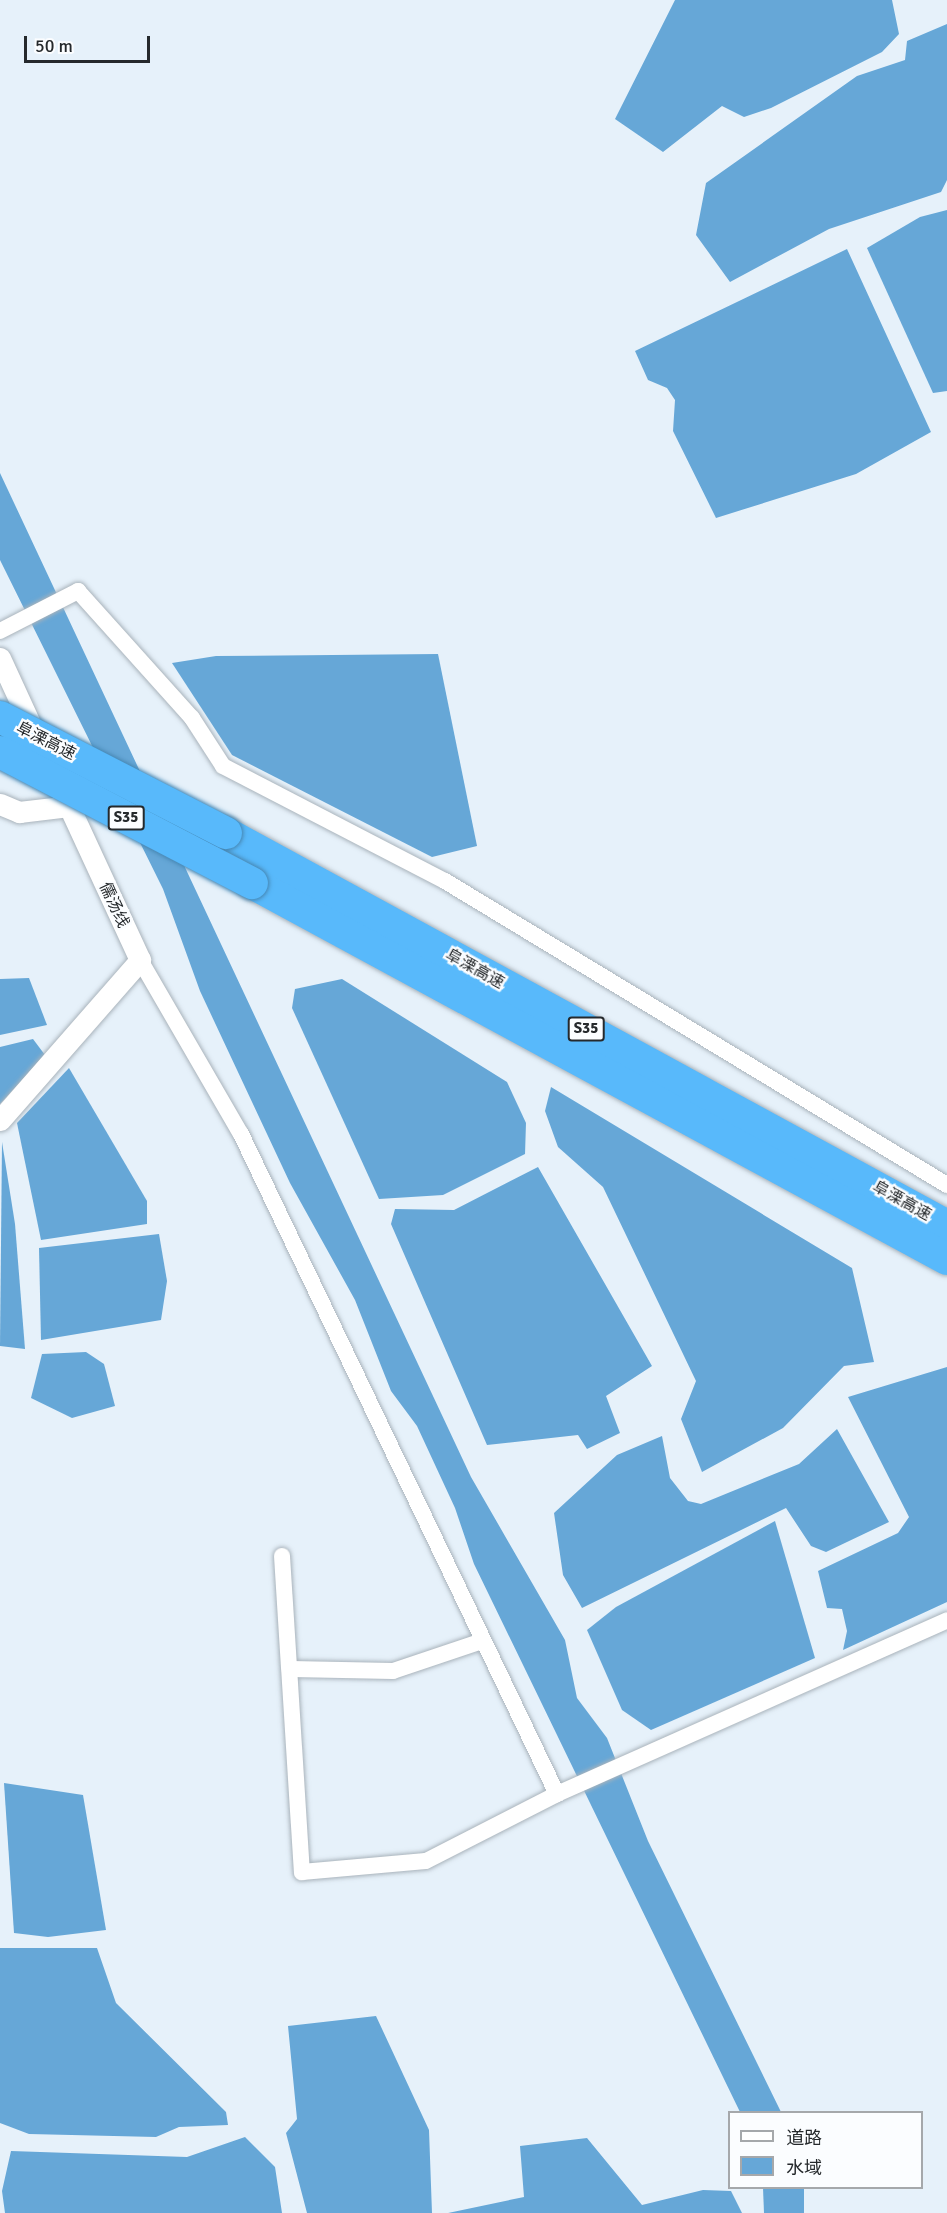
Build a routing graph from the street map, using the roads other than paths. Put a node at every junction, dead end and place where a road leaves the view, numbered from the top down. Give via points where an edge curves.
1 (0, 631) edge
2 (0, 658) edge
3 (0, 717) edge
4 (0, 752) edge
5 (0, 804) edge
6 (69, 806) junction
7 (140, 960) junction
8 (0, 1120) edge
9 (947, 1185) edge
10 (947, 1226) edge
11 (947, 1259) edge
12 (282, 1556) dead end
13 (947, 1620) edge
14 (479, 1642) junction
15 (291, 1669) junction
16 (557, 1794) junction

1 - 9 street via 78,591 192,718 223,766 445,881
2 - 6 street, 儒汤线
3 - 10 highway, 阜溧高速 / S35, bridge via 226,833
4 - 11 highway, 阜溧高速 / S35, bridge via 252,883
5 - 6 street via 19,812
6 - 7 street, 儒汤线
7 - 8 street
7 - 14 street via 241,1134
12 - 15 street
13 - 16 street
14 - 15 street via 393,1671
14 - 16 street
15 - 16 street via 302,1872 426,1861

